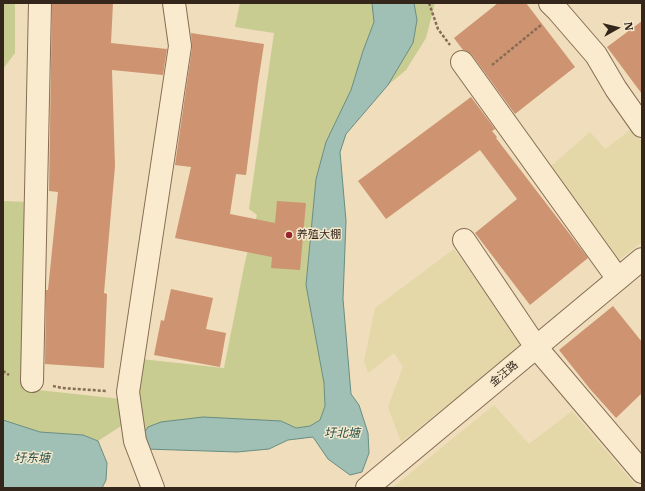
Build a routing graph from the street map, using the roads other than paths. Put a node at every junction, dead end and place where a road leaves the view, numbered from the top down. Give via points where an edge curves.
1 (40, 3) edge
2 (174, 3) edge
3 (554, 7) edge
4 (468, 71) road end
5 (642, 126) edge
6 (464, 240) dead end
7 (642, 259) edge
8 (618, 279) junction
9 (536, 347) junction
10 (32, 381) road end
11 (642, 472) edge
12 (153, 488) edge
13 (367, 488) edge

1 - 10 street
2 - 12 street via 180,46 128,392 135,441
3 - 5 street via 596,55
4 - 8 street
6 - 9 street
7 - 8 street, 金汪路
8 - 9 street, 金汪路
9 - 11 street
9 - 13 street, 金汪路

